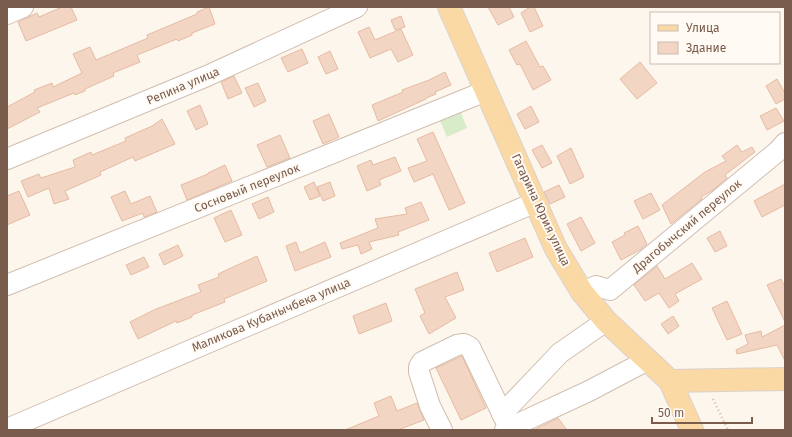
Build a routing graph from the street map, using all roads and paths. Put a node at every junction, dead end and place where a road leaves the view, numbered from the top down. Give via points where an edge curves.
1 (23, 7) edge
2 (357, 7) edge
3 (449, 7) edge
4 (7, 14) edge
5 (486, 91) junction
6 (785, 143) edge
7 (7, 159) edge
8 (536, 202) junction
9 (7, 285) edge
10 (582, 292) junction
11 (606, 321) junction
12 (648, 360) junction
13 (785, 379) edge
14 (670, 381) junction
15 (713, 399) dead end
16 (505, 424) edge
17 (7, 428) edge
18 (442, 430) edge
19 (692, 430) edge
20 (728, 430) edge

1 - 4 street
2 - 7 street, Репина улица via 207,76
3 - 5 main road, Гагарина Юрия улица
5 - 8 main road, Гагарина Юрия улица
5 - 9 street, Сосновый переулок
6 - 10 street, Драгобычский переулок via 610,290 596,286
8 - 10 main road, Гагарина Юрия улица via 556,248
8 - 17 street, Маликова Кубанычбека улица
10 - 11 main road, Гагарина Юрия улица
11 - 12 main road, Гагарина Юрия улица
11 - 16 street via 560,353
12 - 14 main road, Гагарина Юрия улица
12 - 16 street via 590,391
13 - 14 main road
14 - 19 main road, Гагарина Юрия улица
15 - 20 path
16 - 18 street via 470,347 464,344 422,362 419,367 430,406

